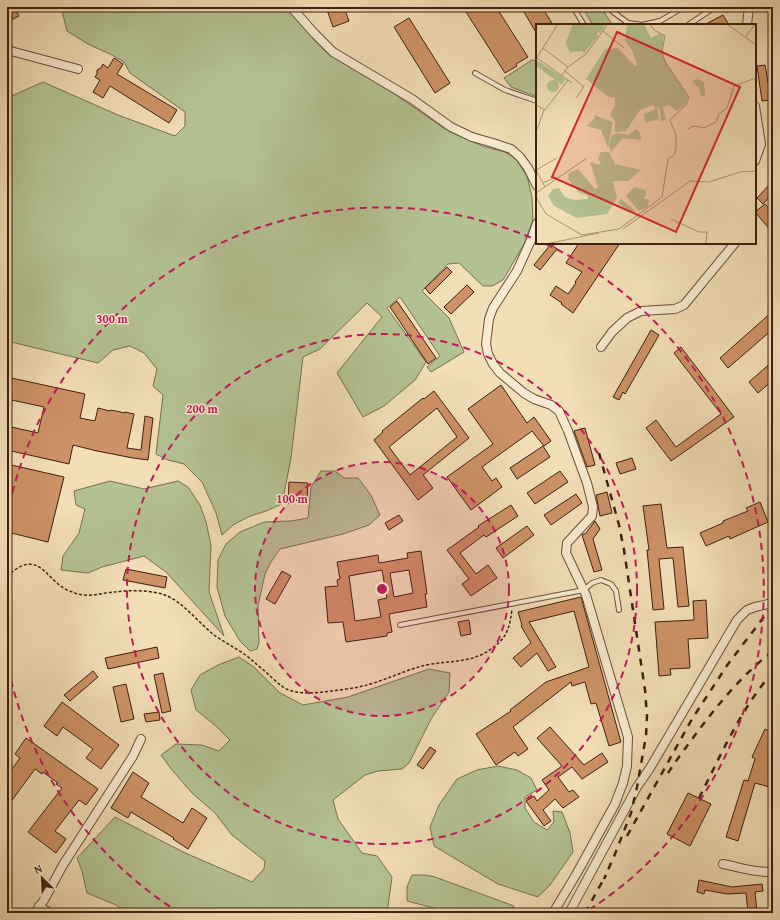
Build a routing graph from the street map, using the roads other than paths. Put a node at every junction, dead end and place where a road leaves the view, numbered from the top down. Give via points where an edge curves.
1 (291, 7) edge
2 (573, 7) edge
3 (609, 7) edge
4 (684, 7) edge
5 (715, 7) edge
6 (749, 7) edge
7 (583, 24) edge
8 (635, 24) edge
9 (646, 24) edge
10 (690, 24) edge
11 (747, 24) edge
12 (7, 50) edge
13 (78, 69) dead end
14 (475, 74) dead end
15 (536, 101) edge
16 (756, 112) edge
17 (756, 158) edge
18 (536, 184) edge
19 (536, 226) edge
20 (734, 244) edge
21 (601, 346) dead end
22 (584, 590) junction
23 (773, 603) edge
24 (619, 610) dead end
25 (400, 625) dead end
26 (141, 738) dead end
27 (723, 864) dead end
28 (773, 872) edge
29 (37, 910) edge
30 (50, 913) edge
31 (553, 913) edge
32 (569, 913) edge

1 - 18 street via 333,52 412,99 451,127 472,137 511,149 528,168
2 - 7 lane
3 - 8 lane via 628,23
4 - 9 lane via 660,21
5 - 10 lane
6 - 11 street
12 - 13 street
14 - 15 lane via 505,90
16 - 17 street via 761,144
19 - 22 street via 517,271 493,308 486,344 488,354 500,373 524,393 559,411 568,430 593,507 592,516 568,543 566,553
20 - 21 street via 684,305 674,309 641,312 627,318
22 - 24 lane via 601,580 611,584 616,591
22 - 25 lane
22 - 31 street via 628,736 627,766 615,804
23 - 32 street via 746,610 737,620 634,793
26 - 29 street via 133,756
27 - 28 street
29 - 30 street

